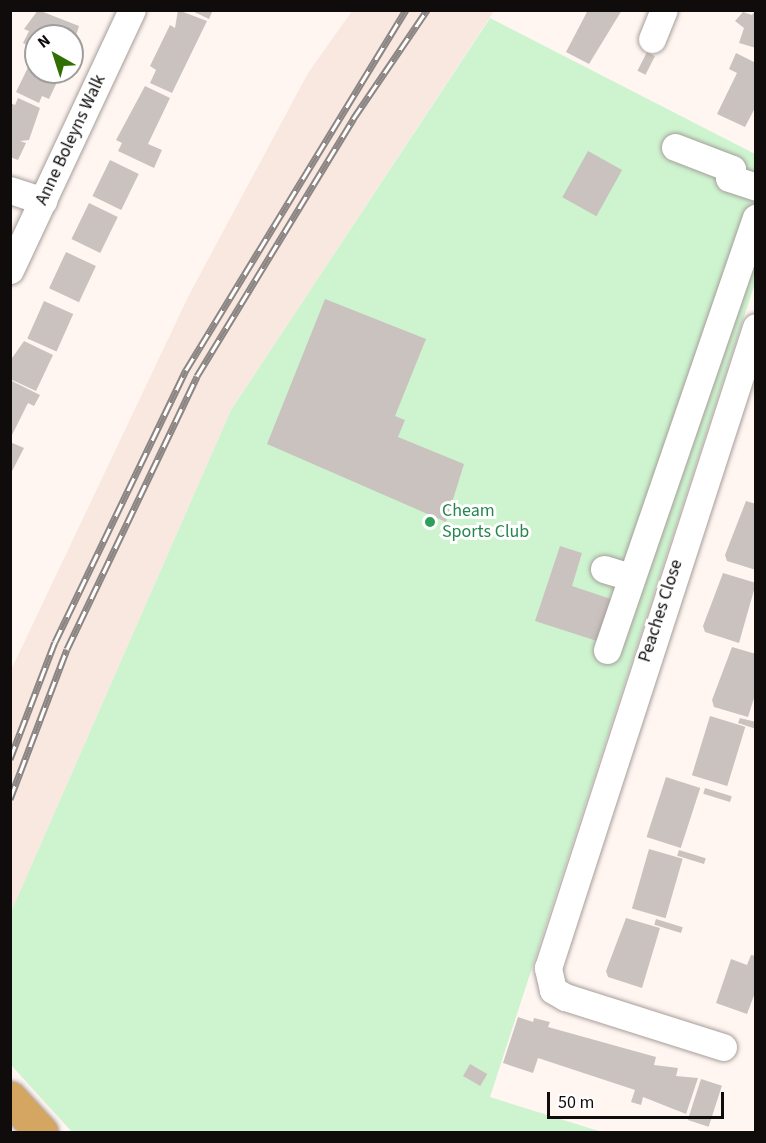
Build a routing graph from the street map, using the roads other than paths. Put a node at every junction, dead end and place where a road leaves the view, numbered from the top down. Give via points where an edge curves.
1 (132, 10) edge
2 (664, 10) edge
3 (652, 39) dead end
4 (675, 147) dead end
5 (756, 187) edge
6 (10, 190) edge
7 (43, 201) junction
8 (756, 218) edge
9 (10, 270) edge
10 (756, 327) edge
11 (604, 569) dead end
12 (630, 578) junction
13 (607, 650) dead end
14 (723, 1047) dead end
15 (10, 1098) edge
16 (41, 1132) edge

1 - 7 street, Anne Boleyns Walk
2 - 3 street
4 - 5 street via 732,169 729,178
6 - 7 street
7 - 9 street, Anne Boleyns Walk
8 - 12 street
10 - 14 street, Peaches Close via 582,899 548,968 553,990
11 - 12 street
12 - 13 street
15 - 16 highway

